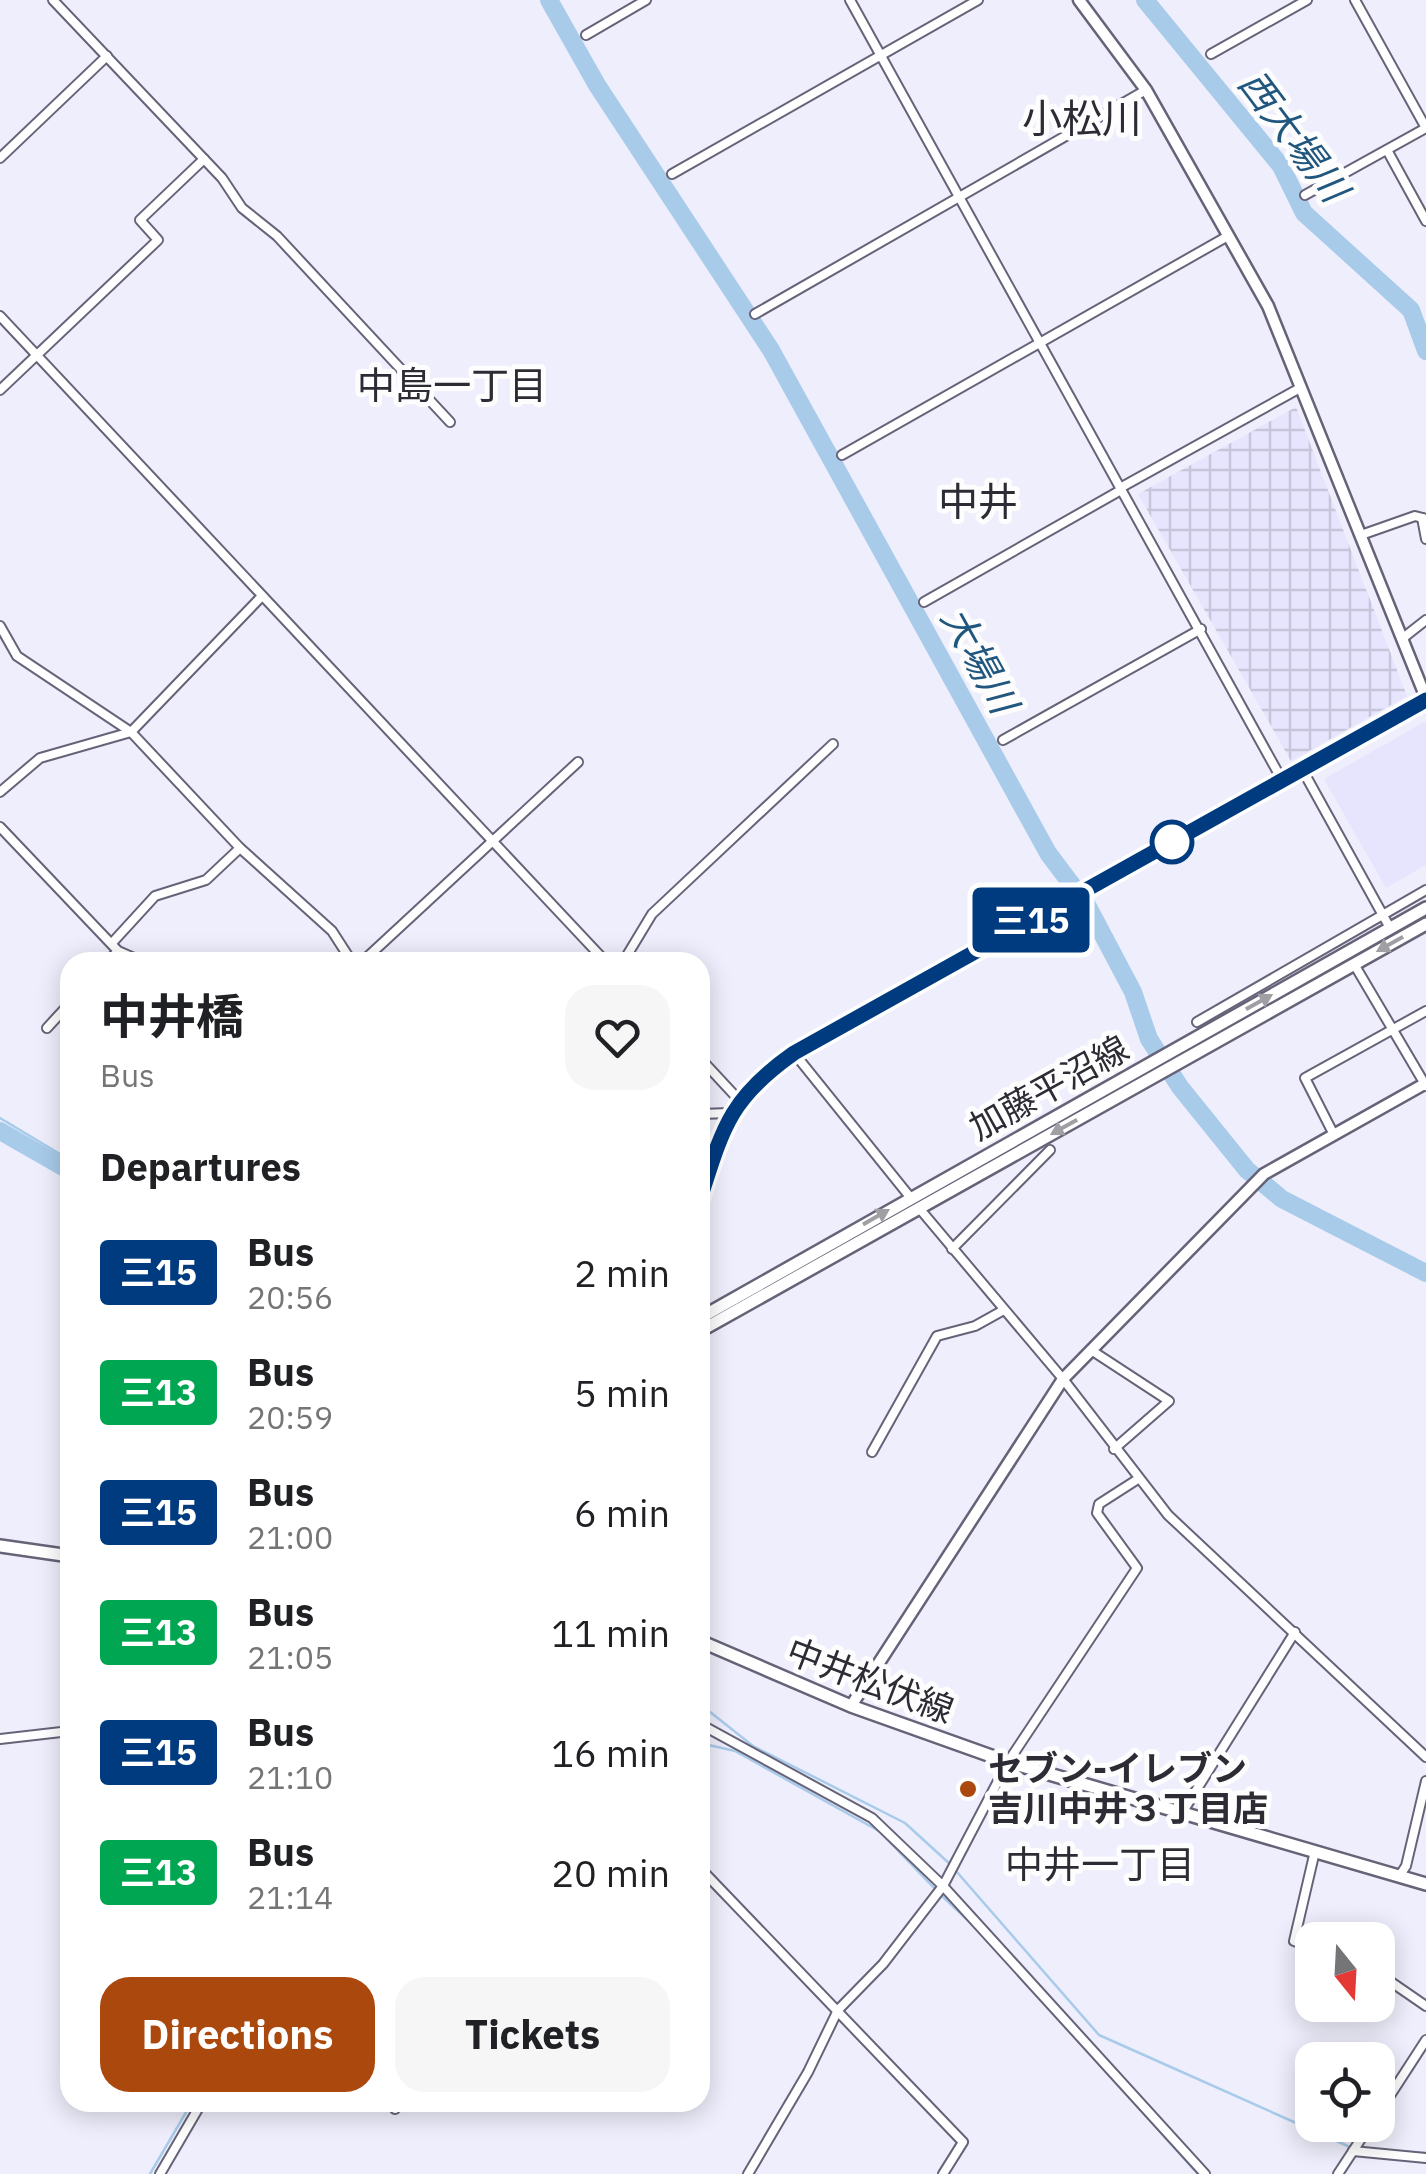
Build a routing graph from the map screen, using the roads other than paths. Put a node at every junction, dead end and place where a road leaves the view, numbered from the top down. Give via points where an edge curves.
1 (53, 0) edge
2 (646, 0) edge
3 (850, 0) edge
4 (978, 0) edge
5 (1079, 0) edge
6 (1307, 0) edge
7 (1355, 0) edge
8 (586, 34) dead end
9 (1211, 54) dead end
10 (880, 55) junction
11 (107, 56) junction
12 (1146, 90) junction
13 (1426, 128) edge
14 (1386, 150) junction
15 (0, 158) edge
16 (204, 159) junction
17 (672, 174) dead end
18 (1305, 194) dead end
19 (1426, 196) edge
20 (958, 198) junction
21 (1415, 203) junction
22 (1426, 222) edge
23 (1228, 236) junction
24 (755, 314) dead end
25 (0, 316) edge
26 (1039, 342) junction
27 (37, 356) junction
28 (1300, 388) junction
29 (0, 390) edge
30 (450, 422) dead end
31 (842, 456) dead end
32 (1121, 489) junction
33 (1424, 519) edge
34 (1360, 534) junction
35 (1426, 539) edge
36 (262, 596) junction
37 (924, 602) dead end
38 (1426, 620) edge
39 (0, 626) edge
40 (1201, 629) junction
41 (1403, 638) junction
42 (1426, 699) edge
43 (131, 732) junction
44 (1003, 740) dead end
45 (833, 744) dead end
46 (578, 762) dead end
47 (1302, 770) junction
48 (1282, 780) junction
49 (0, 792) edge
50 (0, 827) edge
51 (491, 840) junction
52 (240, 848) junction
53 (1426, 890) edge
54 (1426, 908) edge
55 (1383, 914) junction
56 (1426, 924) edge
57 (1390, 928) junction
58 (115, 947) junction
59 (112, 952) edge
60 (124, 952) edge
61 (346, 952) edge
62 (373, 952) edge
63 (597, 952) edge
64 (629, 952) edge
65 (1354, 964) junction
66 (1426, 1011) edge
67 (60, 1013) edge
68 (1196, 1022) dead end
69 (46, 1028) dead end
70 (1391, 1030) junction
71 (794, 1053) junction
72 (710, 1069) edge
73 (1146, 1073) junction
74 (1425, 1085) edge
75 (739, 1100) junction
76 (730, 1113) junction
77 (710, 1114) edge
78 (1334, 1133) junction
79 (1050, 1150) dead end
80 (710, 1170) edge
81 (915, 1203) junction
82 (952, 1249) junction
83 (1002, 1311) junction
84 (710, 1319) edge
85 (1091, 1350) junction
86 (1062, 1380) junction
87 (1114, 1449) junction
88 (872, 1452) dead end
89 (1138, 1479) junction
90 (0, 1546) edge
91 (60, 1555) edge
92 (1294, 1632) junction
93 (710, 1646) edge
94 (851, 1706) junction
95 (710, 1729) edge
96 (60, 1731) edge
97 (0, 1739) edge
98 (1426, 1757) edge
99 (1008, 1762) junction
100 (1426, 1781) edge
101 (1182, 1813) junction
102 (1314, 1851) junction
103 (1400, 1875) junction
104 (710, 1878) edge
105 (1426, 1884) edge
106 (942, 1886) junction
107 (1298, 1922) edge
108 (1395, 1985) edge
109 (1426, 2006) edge
110 (838, 2010) junction
111 (1426, 2040) edge
112 (1395, 2088) edge
113 (196, 2112) edge
114 (1359, 2142) edge
115 (1353, 2151) junction
116 (1426, 2158) edge
117 (160, 2174) edge
118 (748, 2174) edge
119 (942, 2174) edge
120 (1205, 2174) edge
121 (1338, 2174) edge

1 - 11 street
2 - 8 street
3 - 10 street
4 - 10 street
5 - 12 street
6 - 9 street
7 - 13 street
10 - 17 street
10 - 20 street
11 - 15 street
11 - 16 street
12 - 20 street
12 - 23 street
13 - 14 street
14 - 18 street
14 - 21 street
16 - 27 street via 140,220 158,240
16 - 30 street via 242,208 277,236
19 - 21 street
20 - 24 street
20 - 26 street
21 - 22 street
23 - 26 street
23 - 28 street via 1268,306
25 - 27 street
26 - 31 street
26 - 32 street
27 - 29 street
27 - 36 street
28 - 32 street
28 - 34 street
32 - 37 street
32 - 40 street
33 - 34 street
33 - 35 street
34 - 41 street
36 - 43 street
36 - 51 street
38 - 41 street
39 - 43 street via 17,656
40 - 44 street
40 - 48 street
41 - 42 street
42 - 47 street
43 - 49 street via 40,758
43 - 52 street
45 - 64 street via 652,914
46 - 51 street
47 - 48 street
47 - 55 street
48 - 71 street
50 - 58 street
51 - 62 street
51 - 63 street
52 - 58 street via 206,880 155,896
52 - 61 street via 332,931
53 - 55 street
54 - 57 main road, 加藤平沼線
55 - 57 street
55 - 68 street
56 -> 65 main road, 加藤平沼線
73 -> 57 main road, 加藤平沼線 via 1174,1049
58 - 59 street
58 - 60 street
65 - 70 street
65 - 73 main road, 加藤平沼線 via 1180,1062
66 - 70 street
67 - 69 street
70 - 74 street
70 - 78 street via 1305,1078
71 - 75 street
71 - 81 street
72 - 75 street
73 - 81 main road, 加藤平沼線
74 - 78 street
75 - 76 street
76 - 77 street
76 - 80 street
78 - 85 street via 1247,1189
79 - 82 street
81 - 82 street
81 - 84 main road, 加藤平沼線
82 - 83 street
83 - 86 street
83 - 88 street via 937,1336
85 - 86 street
85 - 87 street via 1169,1401
86 - 87 street
86 - 94 street
87 - 89 street
89 - 92 street
89 - 99 street via 1099,1504 1097,1513 1137,1568
90 - 91 main road
92 - 98 street
92 - 101 street
93 - 94 main road, 中井松伏線
94 - 99 main road, 中井松伏線
95 - 106 street via 872,1818
96 - 97 street
99 - 101 main road, 中井松伏線
99 - 106 street
100 - 103 street
101 - 102 main road, 中井松伏線
102 - 103 main road, 中井松伏線
102 - 107 street
103 - 105 main road, 中井松伏線
104 - 110 street
106 - 110 street
106 - 120 street
108 - 109 street
110 - 118 street
110 - 119 street via 962,2142
111 - 112 street
113 - 117 street
114 - 115 street
115 - 116 street
115 - 121 street

